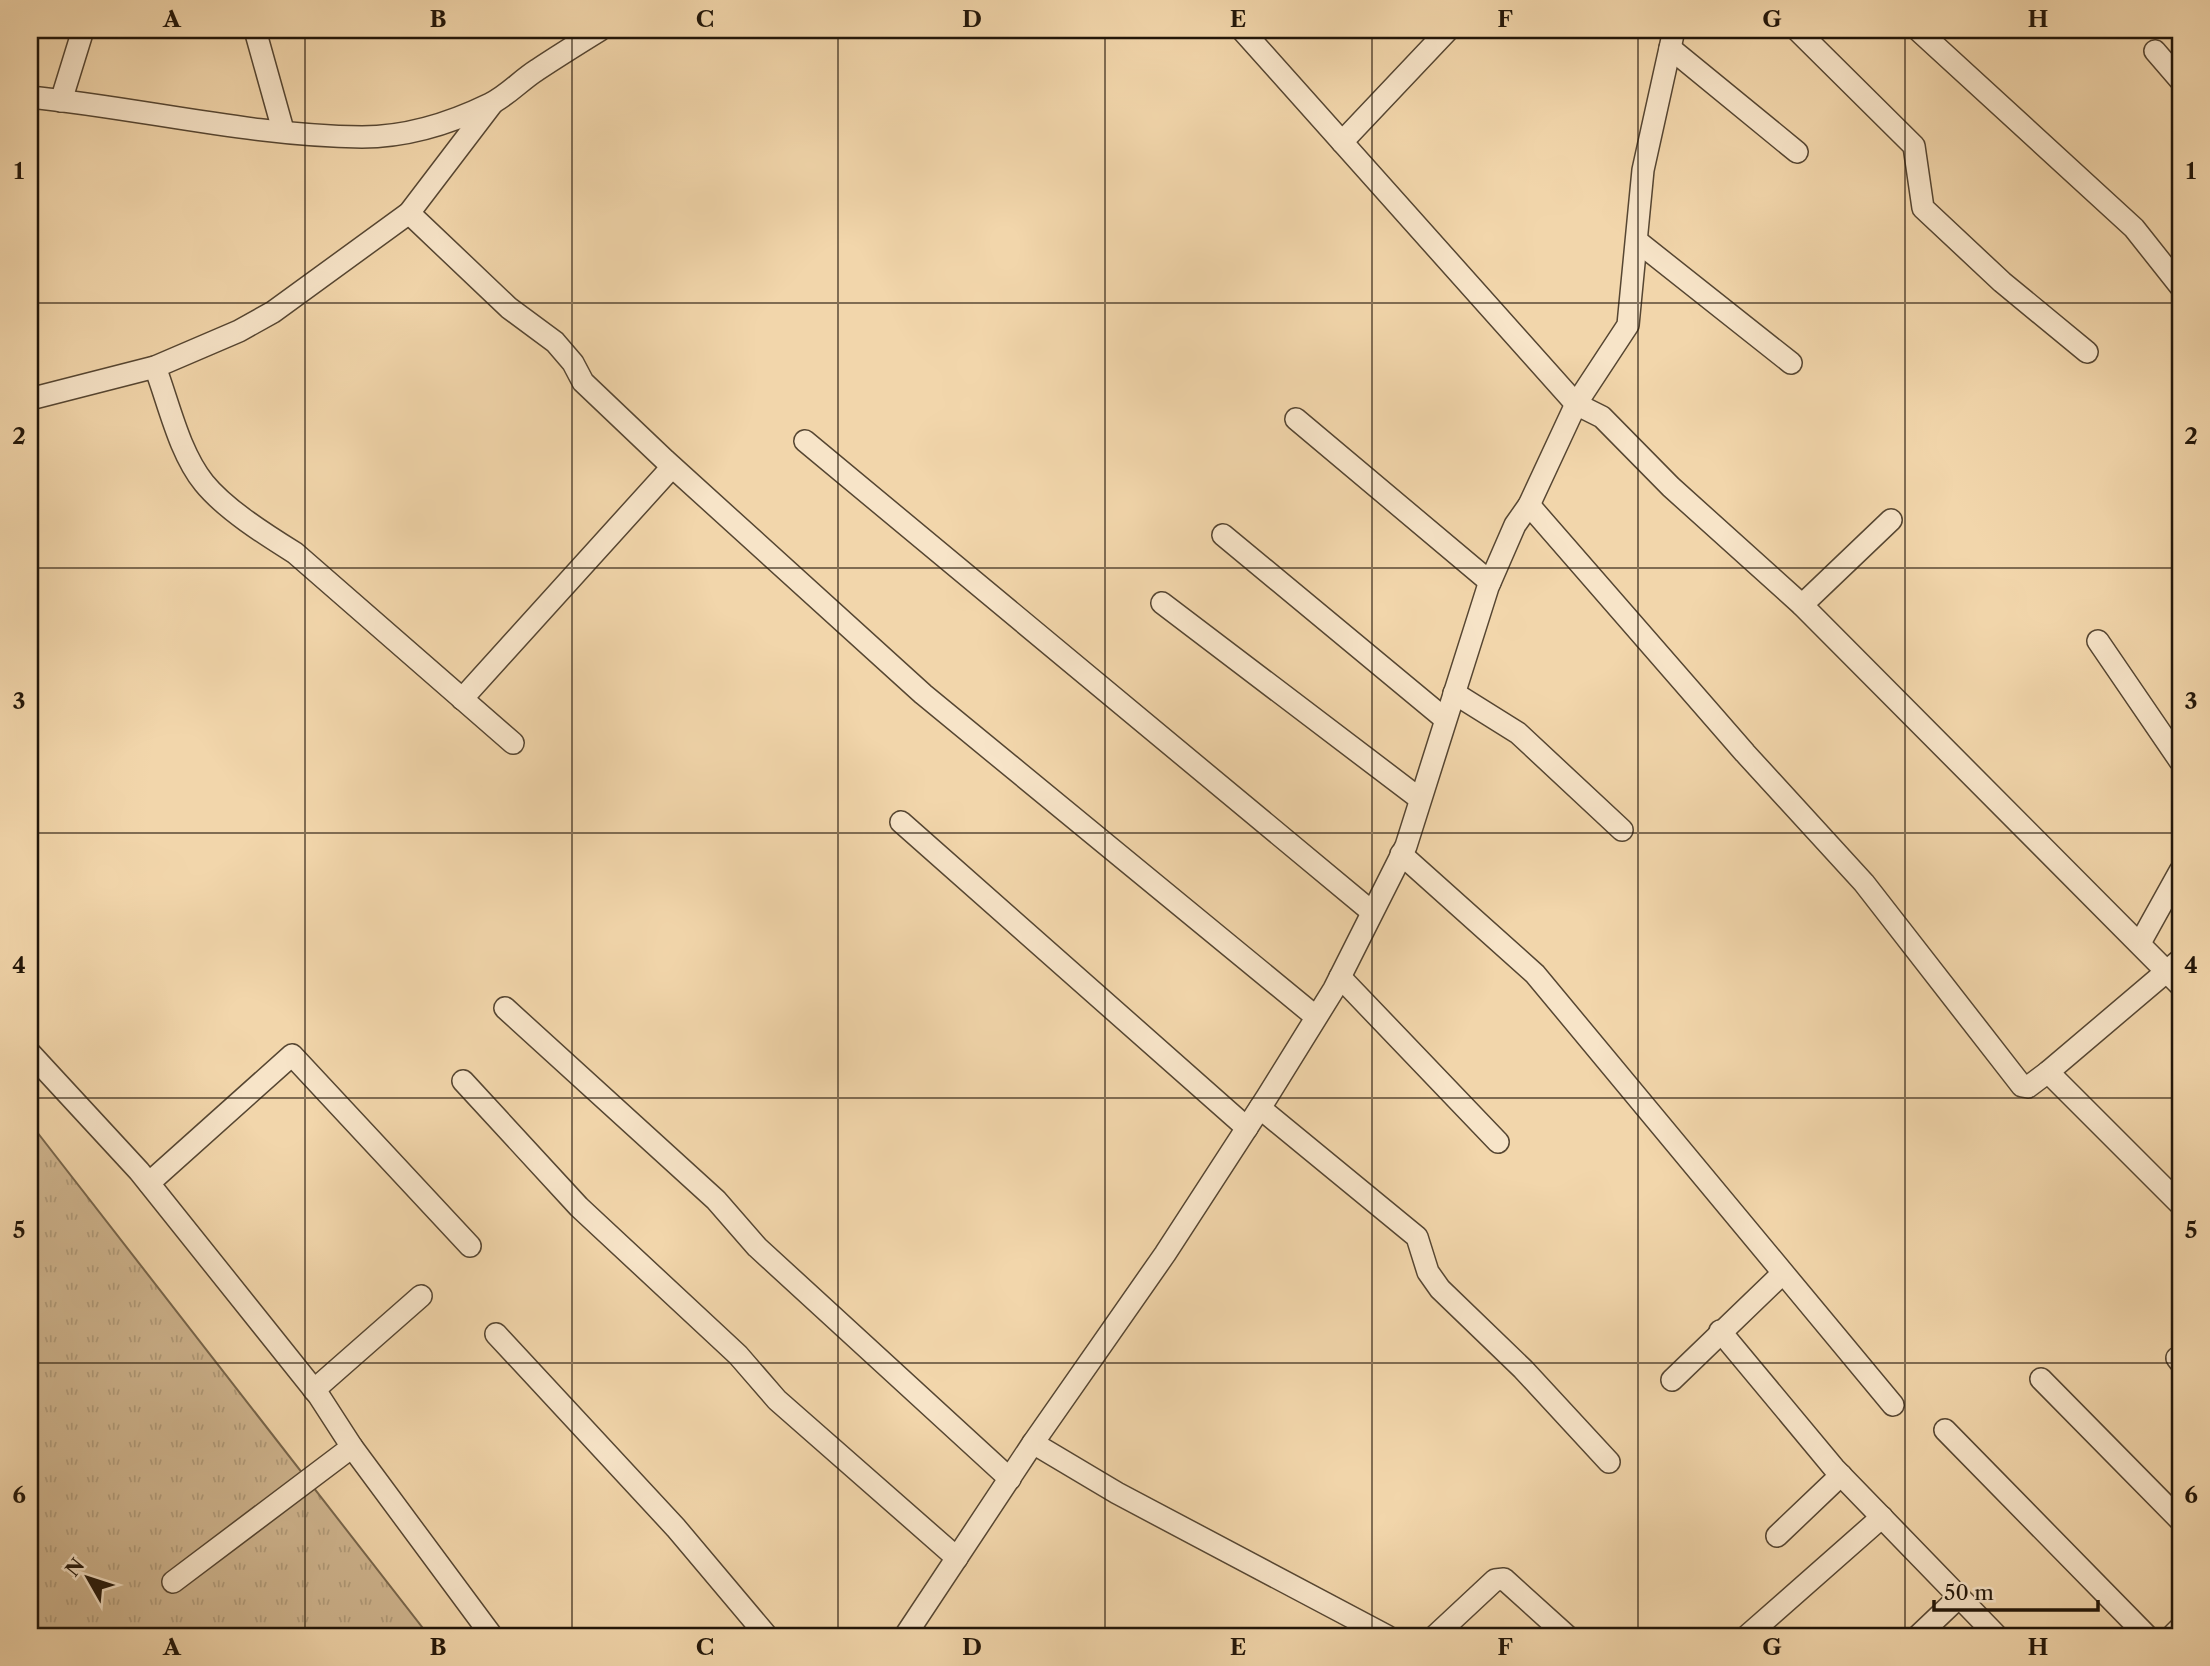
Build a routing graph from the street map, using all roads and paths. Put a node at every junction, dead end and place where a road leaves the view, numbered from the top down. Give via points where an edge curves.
1 (83, 30) edge
2 (255, 30) edge
3 (600, 30) edge
4 (1448, 30) edge
5 (1797, 30) edge
6 (1918, 30) edge
7 (1255, 34) edge
8 (1672, 39) edge
9 (2155, 51) dead end
10 (2180, 80) edge
11 (30, 97) edge
12 (61, 100) junction
13 (493, 103) junction
14 (283, 130) junction
15 (1342, 142) junction
16 (1797, 152) dead end
17 (410, 213) junction
18 (1637, 240) junction
19 (2180, 286) edge
20 (2087, 352) dead end
21 (1791, 363) dead end
22 (155, 367) junction
23 (30, 399) edge
24 (1576, 404) junction
25 (1296, 419) dead end
26 (805, 441) dead end
27 (672, 467) junction
28 (1530, 505) junction
29 (1891, 520) dead end
30 (1223, 536) dead end
31 (1490, 582) junction
32 (1162, 603) dead end
33 (1802, 605) junction
34 (2098, 641) dead end
35 (1454, 692) junction
36 (462, 699) junction
37 (1445, 719) junction
38 (513, 743) dead end
39 (2180, 761) edge
40 (1420, 799) junction
41 (901, 822) dead end
42 (1622, 830) dead end
43 (1401, 854) junction
44 (2180, 871) edge
45 (1372, 912) junction
46 (2140, 943) junction
47 (2176, 972) edge
48 (1340, 977) junction
49 (505, 1009) dead end
50 (1315, 1016) junction
51 (30, 1053) edge
52 (2049, 1072) junction
53 (463, 1081) dead end
54 (1260, 1108) junction
55 (1247, 1128) junction
56 (1498, 1142) dead end
57 (149, 1183) junction
58 (2180, 1204) edge
59 (470, 1246) dead end
60 (1782, 1274) junction
61 (421, 1296) dead end
62 (1720, 1331) junction
63 (496, 1334) dead end
64 (2041, 1379) dead end
65 (1672, 1380) dead end
66 (314, 1390) junction
67 (1893, 1405) dead end
68 (1945, 1430) dead end
69 (1033, 1443) junction
70 (352, 1447) junction
71 (1609, 1462) dead end
72 (1841, 1475) junction
73 (1010, 1479) junction
74 (1882, 1517) junction
75 (2180, 1520) edge
76 (1777, 1536) dead end
77 (957, 1558) junction
78 (173, 1582) dead end
79 (1959, 1597) junction
80 (2180, 1628) edge
81 (492, 1636) edge
82 (767, 1636) edge
83 (905, 1636) edge
84 (1387, 1636) edge
85 (1435, 1636) edge
86 (1567, 1636) edge
87 (1747, 1636) edge
88 (1919, 1636) edge
89 (1997, 1636) edge
90 (2147, 1636) edge
91 (2172, 1636) edge

1 - 12 street
2 - 14 street
3 - 13 street
4 - 15 street
5 - 20 street via 1914,146 1923,208
6 - 19 street via 2134,228
7 - 15 street
8 - 16 street
8 - 18 street via 1643,170
9 - 10 street
11 - 12 street
12 - 14 street
13 - 14 street via 433,126 394,134 363,137
13 - 17 street
15 - 24 street
17 - 22 street via 273,312
17 - 27 street via 509,308 555,342 583,382
18 - 21 street
18 - 24 street via 1628,325
22 - 23 street
22 - 36 street via 192,463 205,484 264,534 295,553
24 - 28 street
24 - 33 street via 1602,417 1671,487
25 - 31 street
26 - 45 street
27 - 36 street
27 - 50 street via 923,694
28 - 31 street via 1519,517
28 - 52 street via 1864,883 2022,1086 2028,1087
29 - 33 street
30 - 37 street
31 - 35 street
32 - 40 street
33 - 46 street
34 - 39 street
35 - 37 street
35 - 42 street via 1518,733
36 - 38 street
37 - 40 street
40 - 43 street
41 - 55 street
43 - 45 street
43 - 60 street via 1535,974
44 - 46 street
45 - 48 street
46 - 47 street
47 - 52 street
48 - 50 street
48 - 56 street
49 - 73 street via 716,1200 757,1247
50 - 54 street
51 - 57 street
52 - 58 street
53 - 77 street via 579,1207 738,1355 777,1400
54 - 55 street
54 - 71 street via 1417,1237 1428,1272 1440,1289 1523,1368
55 - 69 street
57 - 59 street via 292,1055
57 - 66 street
60 - 62 street
60 - 67 street
61 - 66 street
62 - 65 street
62 - 72 street
63 - 82 street via 676,1528
64 - 75 street
66 - 70 street
68 - 90 street
69 - 73 street
69 - 84 street via 1117,1493
70 - 78 street
70 - 81 street
72 - 74 street
72 - 76 street
73 - 77 street
74 - 79 street
74 - 87 street
77 - 83 street
79 - 88 street
79 - 89 street
80 - 91 street
85 - 86 street via 1495,1580 1504,1579

